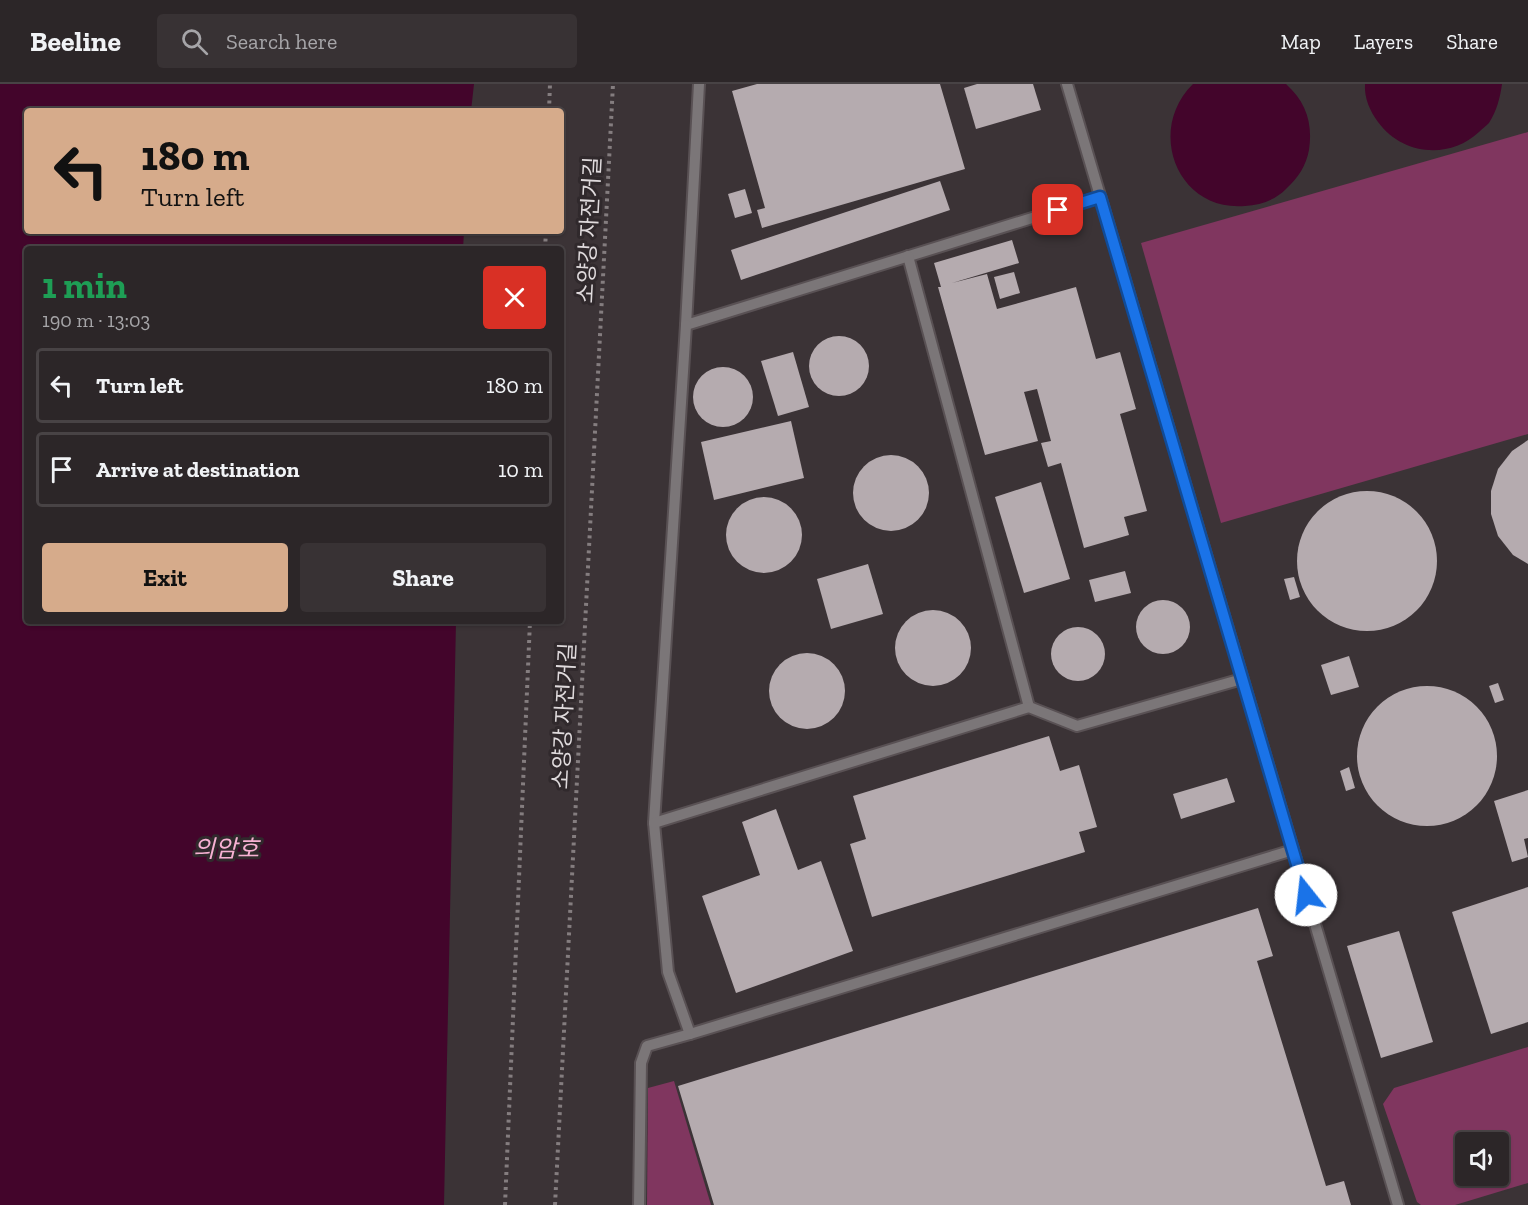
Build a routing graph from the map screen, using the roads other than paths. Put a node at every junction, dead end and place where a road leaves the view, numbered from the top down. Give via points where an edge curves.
1 (699, 84) edge
2 (1067, 84) edge
3 (1100, 197) junction
4 (908, 256) junction
5 (686, 325) junction
6 (1242, 679) junction
7 (1029, 707) junction
8 (654, 823) junction
9 (1293, 850) junction
10 (690, 1034) junction
11 (639, 1205) edge
12 (1398, 1205) edge

1 - 5 lane
2 - 3 lane
3 - 4 lane
3 - 6 lane
4 - 5 lane
4 - 7 lane
5 - 8 lane
6 - 7 lane via 1077,726
6 - 9 lane
7 - 8 lane
8 - 10 lane via 668,972
9 - 10 lane
9 - 12 lane
10 - 11 lane via 647,1046 641,1063

